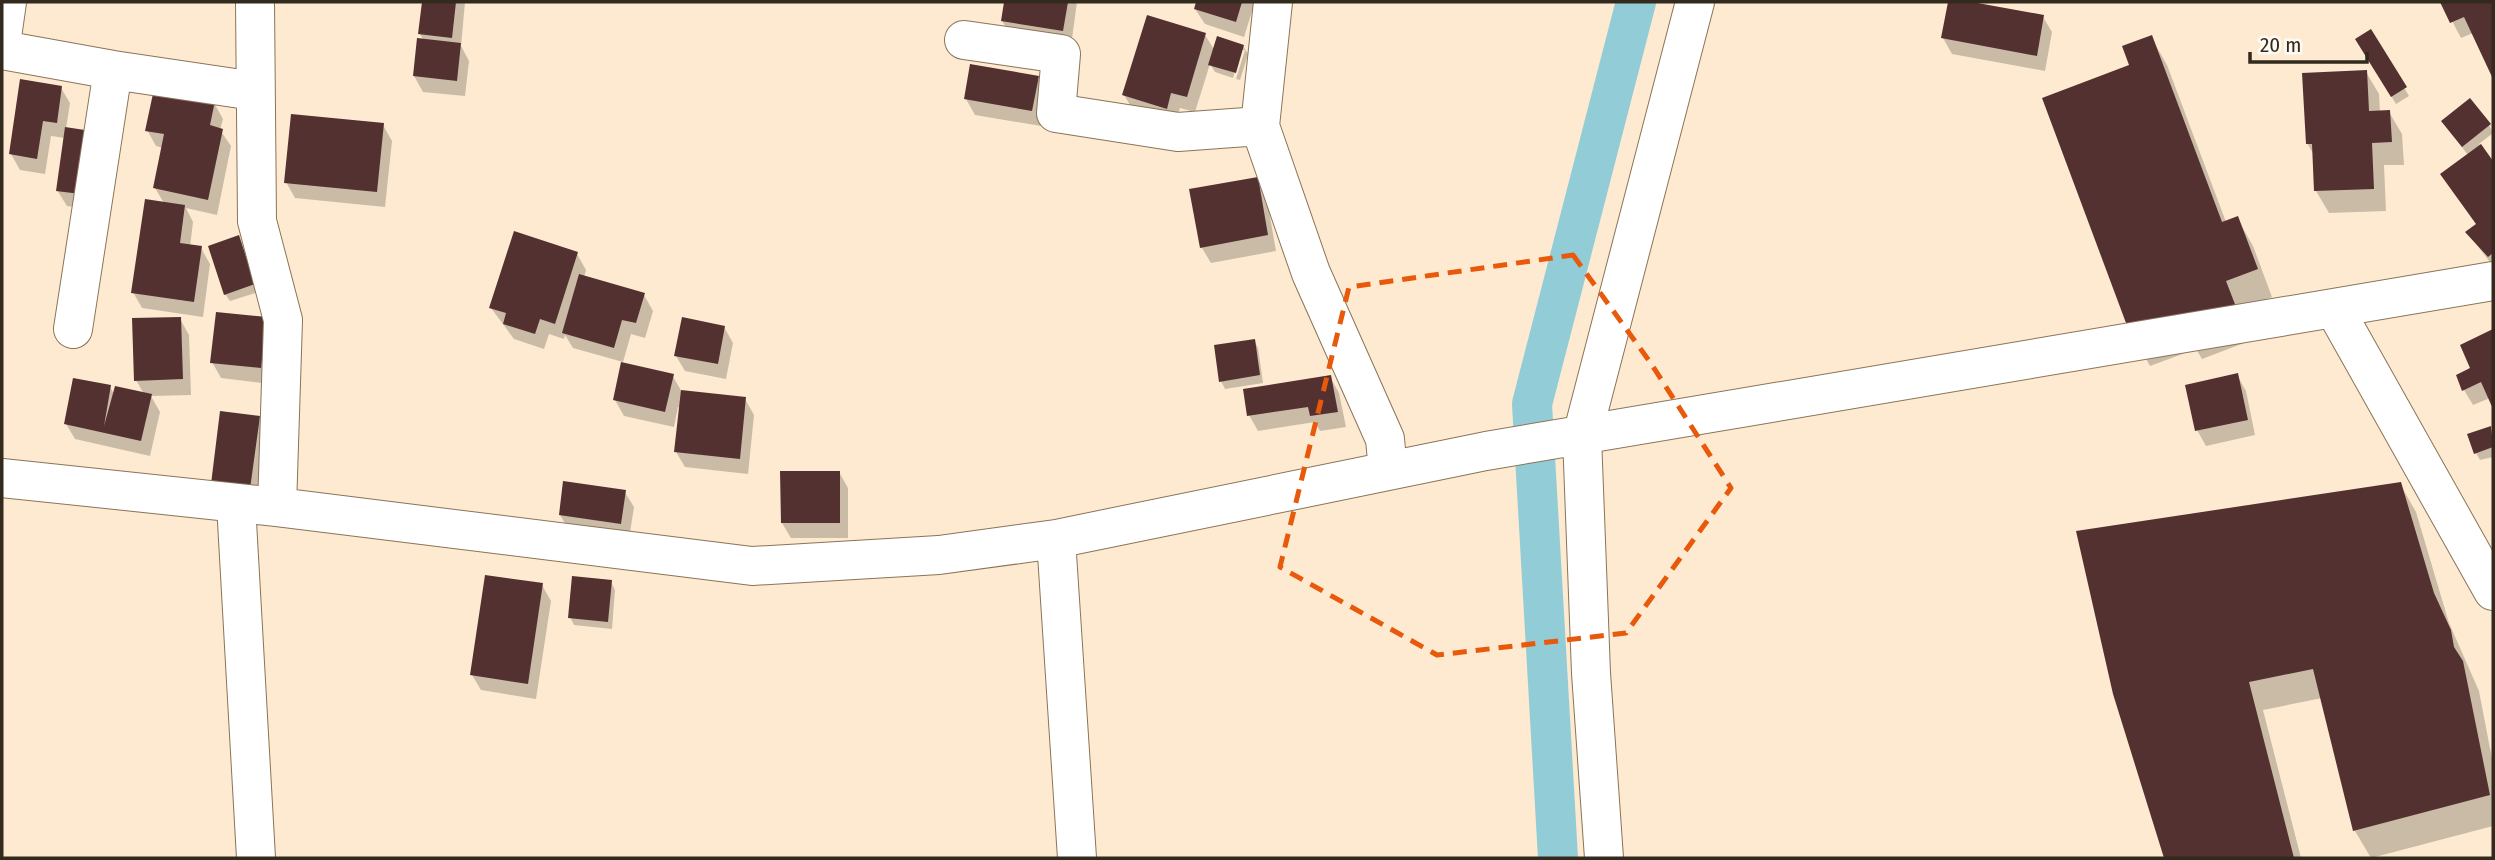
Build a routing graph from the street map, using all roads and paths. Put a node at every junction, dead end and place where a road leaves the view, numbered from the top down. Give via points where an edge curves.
1 (7, 2) edge
2 (255, 2) edge
3 (1273, 2) edge
4 (1695, 2) edge
5 (2, 37) edge
6 (964, 40) dead end
7 (2, 50) edge
8 (113, 71) junction
9 (254, 90) junction
10 (1260, 126) junction
11 (2493, 281) edge
12 (2334, 308) junction
13 (73, 329) dead end
14 (1575, 438) junction
15 (1388, 471) junction
16 (2, 478) edge
17 (236, 504) junction
18 (277, 507) junction
19 (1056, 539) junction
20 (2493, 591) edge
21 (256, 858) edge
22 (1077, 858) edge
23 (1604, 858) edge

1 - 5 street
2 - 9 street
3 - 10 street
4 - 14 street
6 - 10 street via 1061,54 1056,113 1178,132
7 - 8 street
8 - 9 street
8 - 13 street
9 - 18 street via 257,221 283,320
10 - 15 street via 1311,273 1385,439
11 - 12 street
12 - 14 street
12 - 20 street
14 - 15 street
14 - 23 street
15 - 19 street
16 - 17 street
17 - 18 street
17 - 21 street
18 - 19 street via 752,566 939,555
19 - 22 street

